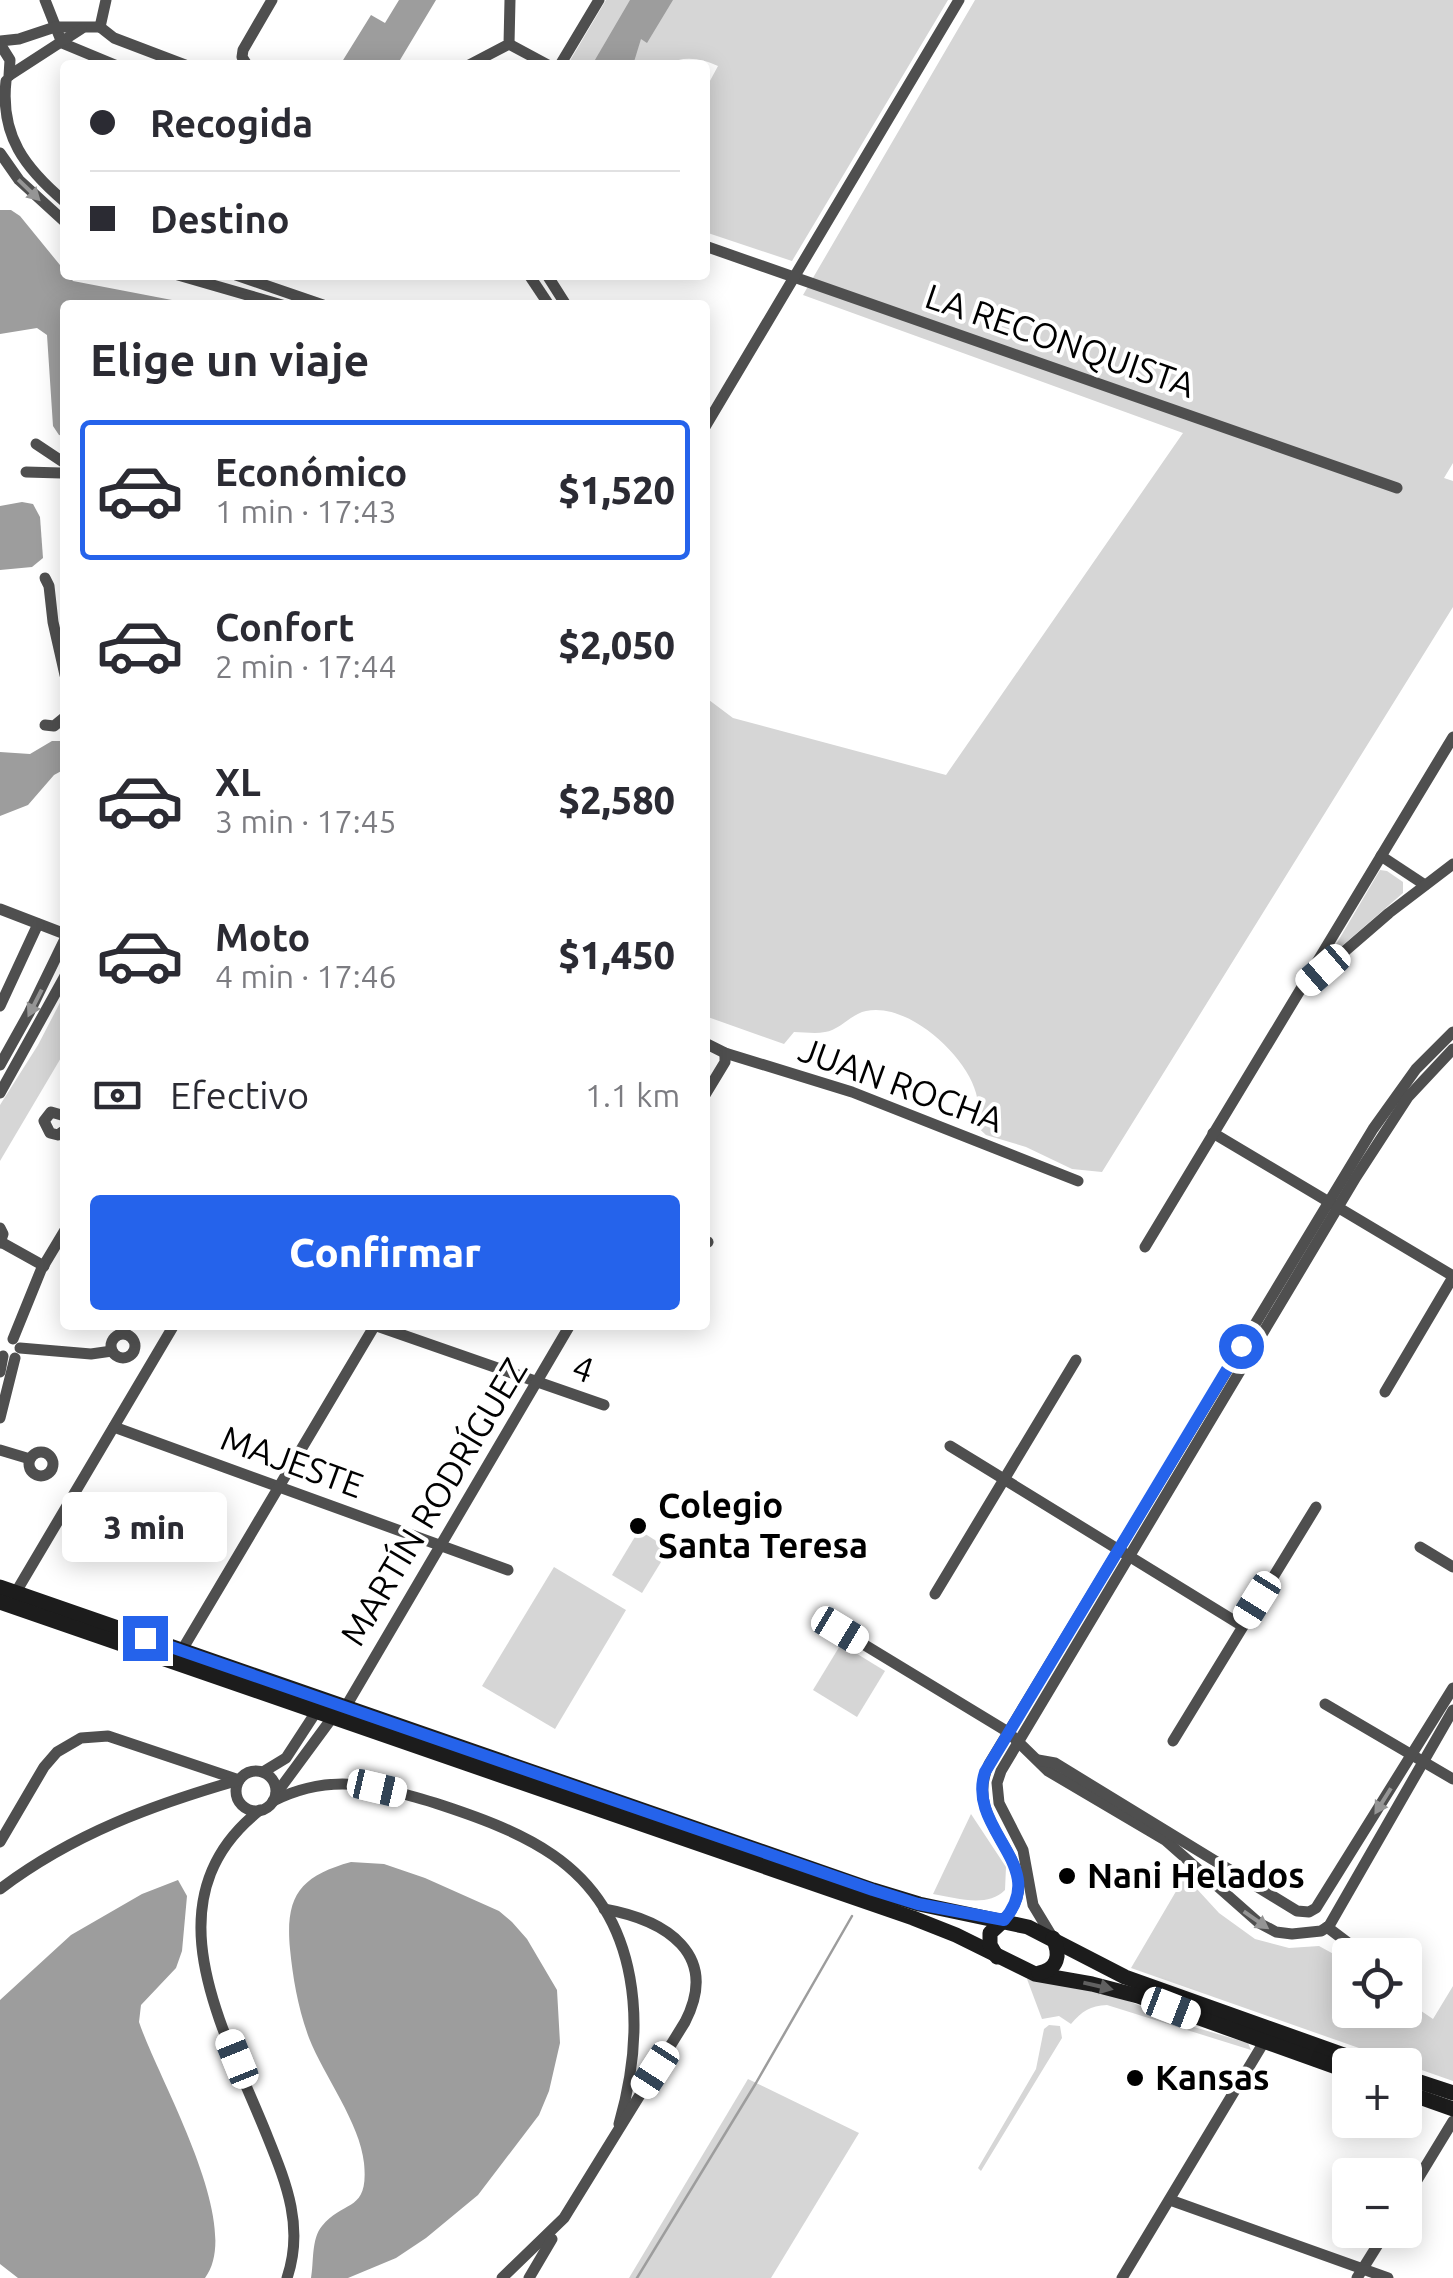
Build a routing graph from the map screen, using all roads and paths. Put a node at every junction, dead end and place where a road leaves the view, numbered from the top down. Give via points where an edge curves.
1 (46, 0) edge
2 (106, 0) edge
3 (272, 0) edge
4 (510, 0) edge
5 (599, 0) edge
6 (960, 0) edge
7 (55, 27) junction
8 (100, 27) junction
9 (81, 29) junction
10 (0, 42) edge
11 (62, 43) junction
12 (509, 44) junction
13 (103, 60) edge
14 (172, 60) edge
15 (242, 60) edge
16 (478, 60) edge
17 (539, 60) edge
18 (563, 60) edge
19 (5, 81) edge
20 (0, 152) edge
21 (60, 197) edge
22 (60, 217) edge
23 (710, 248) edge
24 (794, 277) junction
25 (195, 280) edge
26 (250, 280) edge
27 (265, 300) edge
28 (308, 300) edge
29 (710, 419) edge
30 (36, 444) dead end
31 (60, 465) edge
32 (60, 468) edge
33 (26, 472) dead end
34 (1397, 488) dead end
35 (44, 578) dead end
36 (60, 666) edge
37 (60, 722) edge
38 (45, 724) dead end
39 (1453, 736) edge
40 (1380, 856) junction
41 (1453, 864) edge
42 (1425, 886) junction
43 (0, 910) edge
44 (38, 924) junction
45 (60, 934) edge
46 (60, 947) edge
47 (60, 985) edge
48 (1302, 988) junction
49 (0, 1006) edge
50 (1453, 1032) edge
51 (710, 1046) edge
52 (1453, 1048) edge
53 (725, 1053) junction
54 (0, 1065) edge
55 (710, 1088) edge
56 (0, 1093) edge
57 (60, 1115) edge
58 (1213, 1133) junction
59 (60, 1134) edge
60 (1078, 1181) dead end
61 (1333, 1205) junction
62 (0, 1228) edge
63 (60, 1239) edge
64 (0, 1242) edge
65 (1144, 1246) dead end
66 (44, 1266) junction
67 (1453, 1277) edge
68 (171, 1330) edge
69 (372, 1330) edge
70 (389, 1330) edge
71 (567, 1330) edge
72 (8, 1350) edge
73 (112, 1350) dead end
74 (1076, 1360) dead end
75 (0, 1372) edge
76 (537, 1382) junction
77 (1385, 1392) dead end
78 (604, 1405) dead end
79 (0, 1418) edge
80 (114, 1427) junction
81 (950, 1446) dead end
82 (0, 1450) edge
83 (30, 1459) dead end
84 (1004, 1480) junction
85 (280, 1487) junction
86 (1316, 1507) dead end
87 (438, 1545) junction
88 (1420, 1547) dead end
89 (1123, 1554) junction
90 (1453, 1567) edge
91 (508, 1570) dead end
92 (935, 1594) dead end
93 (5, 1601) edge
94 (1241, 1625) junction
95 (840, 1630) dead end
96 (182, 1650) junction
97 (1453, 1688) edge
98 (1325, 1704) dead end
99 (1453, 1710) edge
100 (333, 1712) junction
101 (301, 1735) junction
102 (1013, 1736) junction
103 (1172, 1741) dead end
104 (314, 1742) junction
105 (1417, 1758) junction
106 (1037, 1760) junction
107 (208, 1769) junction
108 (263, 1772) junction
109 (1453, 1779) edge
110 (239, 1780) junction
111 (206, 1790) junction
112 (274, 1798) junction
113 (1001, 1808) junction
114 (260, 1810) junction
115 (986, 1813) junction
116 (0, 1842) edge
117 (1195, 1848) junction
118 (1188, 1862) junction
119 (1023, 1877) junction
120 (0, 1889) edge
121 (1320, 1902) junction
122 (604, 1909) junction
123 (1337, 1912) junction
124 (1304, 1913) junction
125 (1004, 1920) junction
126 (1327, 1927) junction
127 (1300, 1934) junction
128 (1053, 1938) junction
129 (1342, 1938) edge
130 (997, 1957) junction
131 (1035, 1974) junction
132 (1264, 2042) junction
133 (1332, 2051) edge
134 (634, 2064) junction
135 (1332, 2066) edge
136 (655, 2070) junction
137 (1422, 2082) edge
138 (1453, 2094) edge
139 (1422, 2098) edge
140 (1453, 2109) edge
141 (1453, 2121) edge
142 (619, 2124) junction
143 (1422, 2172) edge
144 (1170, 2200) junction
145 (564, 2218) junction
146 (1375, 2248) edge
147 (1360, 2274) edge
148 (505, 2275) edge
149 (287, 2278) edge
150 (526, 2278) edge
151 (1122, 2278) edge
152 (1388, 2278) edge

1 - 7 street
2 - 8 street
3 - 15 street
4 - 12 street
5 - 18 street
6 - 24 street
7 - 9 street
7 - 10 street
7 - 11 street
8 - 9 street
8 - 14 street
9 - 11 street
10 - 19 street via 10,60
11 - 13 street
11 - 19 street
12 - 16 street
12 - 17 street
19 - 21 street via 9,138
20 -> 22 street
23 - 24 street, LA RECONQUISTA
24 - 29 street
24 - 34 street, LA RECONQUISTA
25 - 27 street
26 - 28 street
30 - 31 street
32 - 33 street
35 - 36 street
37 - 38 street
39 - 40 street
40 - 42 street
40 - 48 street
41 - 42 street
42 - 48 street
43 - 44 street
44 - 45 street
44 - 49 street
46 -> 54 street
47 - 56 street
48 - 58 street
50 - 61 street via 1398,1093
51 - 53 street, JUAN ROCHA
52 - 61 street via 1408,1097
53 - 55 street
53 - 60 street, JUAN ROCHA via 826,1082
57 - 59 street via 51,1112 44,1121 50,1134
58 - 61 street
58 - 65 street
61 - 67 street
61 - 89 street
62 - 64 street
63 - 66 street
64 - 66 street
66 - 72 street
67 - 77 street
68 - 80 street
69 - 85 street
70 - 76 street, 4
71 - 76 street, MARTÍN RODRÍGUEZ
72 - 73 street
72 - 75 street
72 - 79 street
74 - 84 street
76 - 78 street, 4
76 - 87 street, MARTÍN RODRÍGUEZ
80 - 85 street, MAJESTE
80 - 93 street
81 - 84 street
82 - 83 street
84 - 89 street
84 - 92 street
85 - 87 street, MAJESTE
85 - 96 street
86 - 94 street
87 - 91 street, MAJESTE
87 - 100 street, MARTÍN RODRÍGUEZ
88 - 90 street
89 - 94 street
89 - 102 street
93 - 96 main road
93 - 100 main road
94 - 103 street
95 - 102 street
96 - 100 main road
97 - 105 street
98 - 105 street
99 - 105 street
100 - 101 street
100 - 104 street
100 - 125 main road via 918,1904
100 - 130 main road via 913,1918
101 - 104 street
101 - 108 street via 286,1758
102 - 106 street
102 - 113 street via 998,1778
102 - 115 street via 983,1779
104 - 112 street
105 - 109 street
105 -> 121 street
105 - 123 street
106 - 117 street via 1055,1763
106 - 118 street via 1165,1840
107 - 110 street
107 - 111 street via 212,1780
107 - 116 street via 108,1736 80,1738 44,1767
108 - 110 street
108 - 112 street via 272,1778
110 - 111 street
110 - 114 street via 242,1804
111 - 120 street via 96,1829
112 - 114 street
112 - 122 street via 340,1783 461,1812 554,1856
113 - 115 street via 998,1821
113 - 119 street via 1023,1850
114 - 149 street via 236,1831 212,1870 200,1915 200,1948 290,2196 295,2238
115 - 119 street
117 - 118 street
117 - 124 street
118 -> 127 street via 1258,1923
119 - 125 street
119 - 128 street
121 - 123 street
121 - 124 street
122 - 134 street via 630,1969
122 - 136 street via 670,1933 694,1965 696,1997
123 - 126 street
124 - 127 street
125 - 128 main road
125 - 130 main road via 990,1933
126 - 127 street
126 - 129 street
128 - 131 main road via 1056,1963
128 - 133 main road via 1125,1977
130 - 131 main road
131 -> 132 main road via 1138,1996
132 - 135 main road
132 - 144 street
134 - 136 street via 643,2072
134 - 142 street
136 - 142 street
137 - 138 main road
139 - 140 main road
141 - 143 street
142 - 145 street
144 - 147 street
144 - 151 street
145 - 148 street
145 - 150 street
146 - 147 street
147 - 152 street
148 - 150 street

